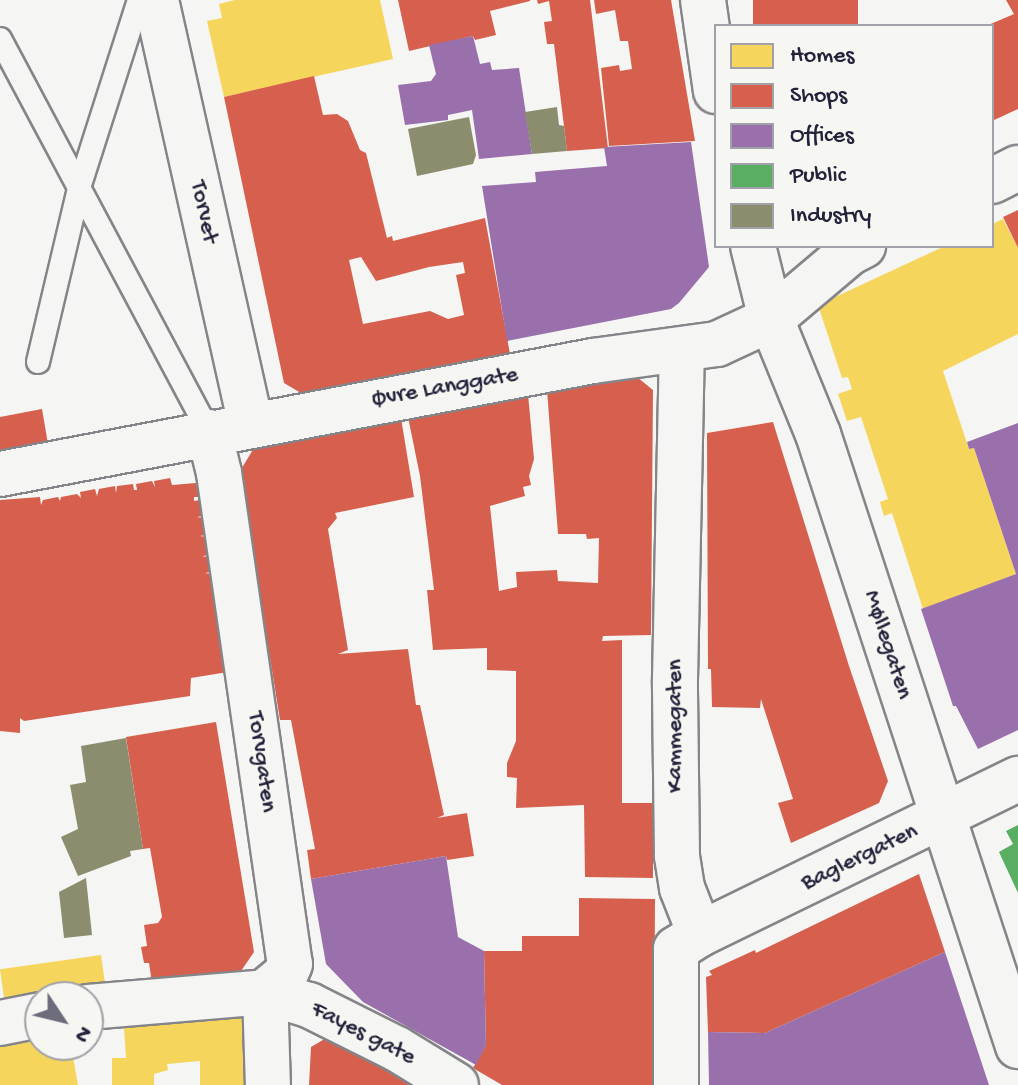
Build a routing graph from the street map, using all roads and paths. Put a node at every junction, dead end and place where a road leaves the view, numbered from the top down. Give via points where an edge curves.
1 (139, 0) edge
2 (156, 0) edge
3 (703, 0) edge
4 (0, 39) edge
5 (714, 77) edge
6 (1018, 168) edge
7 (994, 180) edge
8 (79, 188) junction
9 (753, 248) edge
10 (859, 248) edge
11 (771, 319) junction
12 (682, 350) junction
13 (38, 362) dead end
14 (230, 428) junction
15 (0, 474) edge
16 (1018, 779) edge
17 (943, 817) junction
18 (700, 934) junction
19 (265, 992) junction
20 (104, 1006) edge
21 (24, 1018) edge
22 (0, 1023) edge
23 (1018, 1046) edge
24 (268, 1085) edge
25 (456, 1085) edge
26 (676, 1085) edge

1 - 8 lane
2 - 14 street, Torvet
3 - 5 street
4 - 8 lane
6 - 7 street
8 - 13 lane
8 - 14 lane
9 - 11 street, Møllegaten
10 - 11 street, Øvre Langgate
11 - 12 street, Øvre Langgate via 717,344
11 - 17 street, Møllegaten via 818,434
12 - 14 street, Øvre Langgate via 593,361
12 - 18 street, Kammegaten via 677,855 682,888
14 - 15 street, Øvre Langgate
14 - 19 street, Torvgaten via 219,473 290,964
16 - 17 street, Baglergaten
17 - 18 street, Baglergaten
17 - 23 street, Møllegaten
18 - 26 street via 676,949
19 - 20 street
19 - 24 street
19 - 25 street, Fayes gate via 309,1005
21 - 22 street

